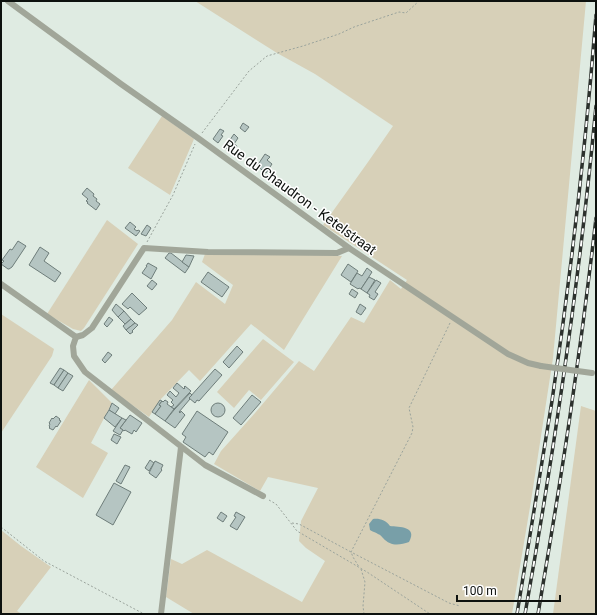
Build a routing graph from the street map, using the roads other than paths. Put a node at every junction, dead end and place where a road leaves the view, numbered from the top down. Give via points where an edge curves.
1 (8, 1) edge
2 (349, 248) junction
3 (1, 284) edge
4 (76, 337) junction
5 (594, 373) edge
6 (181, 447) junction
7 (263, 496) road end
8 (161, 614) edge

1 - 2 street, Rue du Chaudron - Ketelstraat
2 - 4 street via 337,253 208,252 144,248 92,328
2 - 5 street, Rue du Chaudron - Ketelstraat, bridge via 508,354 541,366
3 - 4 street
4 - 6 street via 73,346 74,356 85,372
6 - 7 street via 205,465
6 - 8 street

